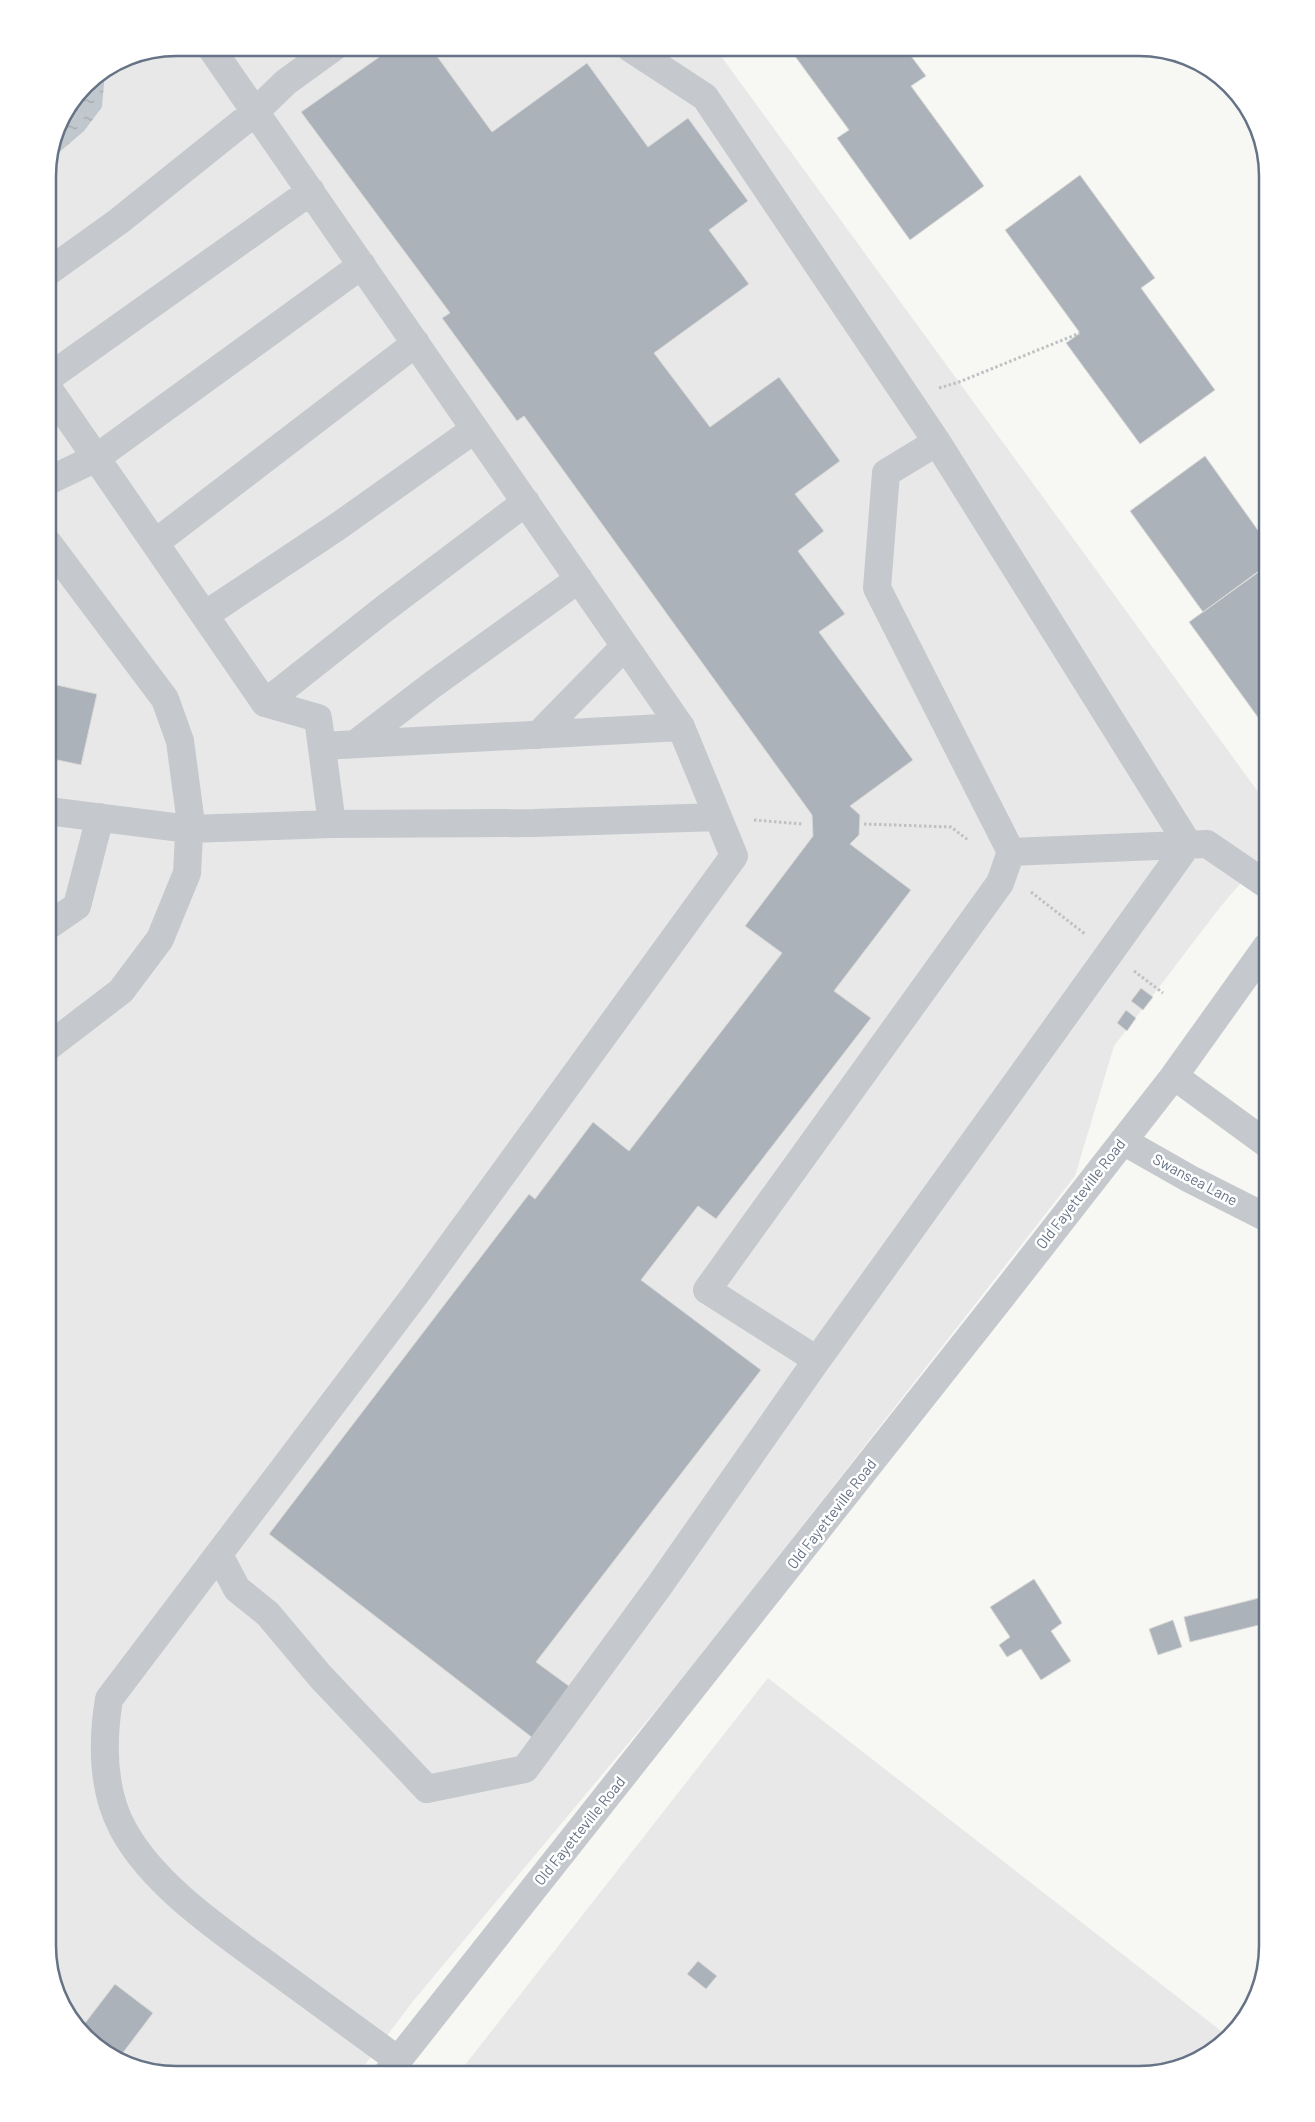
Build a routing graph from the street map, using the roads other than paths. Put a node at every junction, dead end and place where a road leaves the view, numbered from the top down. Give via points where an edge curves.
1 (217, 57) edge
2 (321, 57) edge
3 (644, 57) edge
4 (256, 112) junction
5 (311, 191) junction
6 (362, 265) junction
7 (57, 266) edge
8 (416, 343) junction
9 (57, 372) edge
10 (57, 401) edge
11 (475, 429) junction
12 (937, 442) junction
13 (96, 458) junction
14 (57, 477) edge
15 (526, 502) junction
16 (155, 543) junction
17 (57, 555) edge
18 (579, 579) junction
19 (205, 615) junction
20 (625, 646) junction
21 (265, 703) junction
22 (681, 727) junction
23 (538, 735) junction
24 (354, 744) junction
25 (322, 746) junction
26 (57, 812) edge
27 (100, 817) junction
28 (718, 817) junction
29 (332, 824) junction
30 (189, 829) junction
31 (1188, 844) junction
32 (1011, 852) junction
33 (1259, 879) edge
34 (57, 920) edge
35 (1259, 958) edge
36 (57, 1041) edge
37 (1174, 1076) junction
38 (1259, 1137) edge
39 (1123, 1141) junction
40 (1259, 1214) edge
41 (817, 1360) junction
42 (219, 1555) junction
43 (391, 2065) edge
44 (394, 2065) edge

1 - 4 street
2 - 4 street via 286,82
3 - 12 street via 705,96
4 - 5 street
4 - 7 street via 120,221
5 - 6 street
5 - 9 street
6 - 8 street
6 - 13 street
8 - 11 street
8 - 16 street
10 - 13 street
11 - 15 street
11 - 19 street
12 - 31 street
12 - 32 street via 886,473 877,588
13 - 14 street
13 - 16 street
15 - 18 street
15 - 21 street
16 - 19 street
17 - 30 street via 165,699 180,741
18 - 20 street
18 - 24 street
19 - 21 street
20 - 22 street
20 - 23 street
21 - 25 street via 318,718
22 - 23 street
22 - 28 street
23 - 24 street
24 - 25 street
25 - 29 street
26 - 27 street
27 - 30 street
27 - 34 street via 77,906
28 - 29 street via 534,823
28 - 42 street via 734,856 410,1301
29 - 30 street
30 - 36 street via 187,873 160,940 122,991
31 - 32 street
31 - 33 street via 1207,844
31 - 41 street
32 - 41 street via 1000,883 707,1290
35 - 37 street, Old Fayetteville Road
37 - 38 street
37 - 39 street, Old Fayetteville Road
39 - 40 street, Swansea Lane
39 - 44 street, Old Fayetteville Road
41 - 42 street via 659,1586 525,1769 427,1789 320,1676 268,1614 237,1589
42 - 43 street via 108,1699 104,1744 113,1806 138,1855 163,1881

